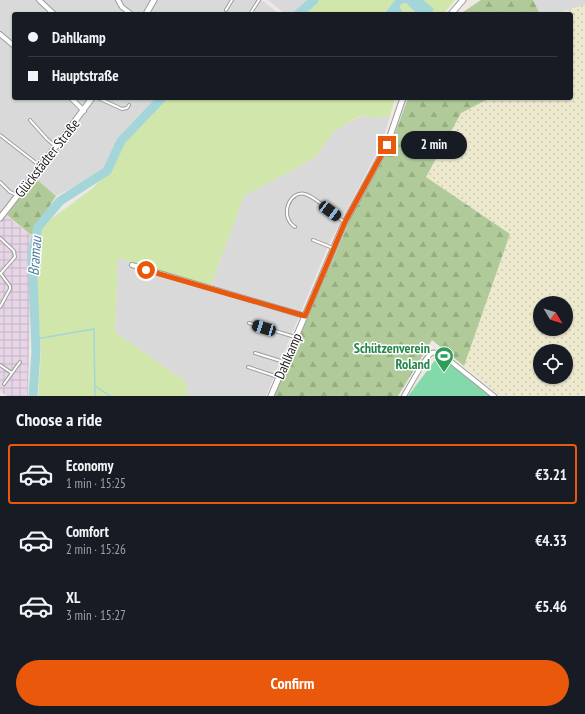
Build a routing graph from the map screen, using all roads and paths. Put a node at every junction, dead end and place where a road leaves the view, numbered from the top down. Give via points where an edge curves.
1 (39, 0) edge
2 (118, 0) edge
3 (154, 0) edge
4 (232, 0) edge
5 (258, 0) edge
6 (463, 0) edge
7 (226, 10) dead end
8 (52, 12) edge
9 (128, 12) edge
10 (147, 12) edge
11 (251, 12) edge
12 (453, 12) edge
13 (0, 34) edge
14 (12, 44) edge
15 (73, 100) edge
16 (91, 100) edge
17 (102, 100) edge
18 (402, 100) edge
19 (129, 105) dead end
20 (84, 110) junction
21 (30, 120) dead end
22 (0, 135) edge
23 (56, 147) junction
24 (40, 167) junction
25 (0, 182) edge
26 (18, 196) junction
27 (0, 218) edge
28 (345, 222) junction
29 (295, 227) dead end
30 (0, 238) edge
31 (313, 240) dead end
32 (333, 248) junction
33 (132, 266) dead end
34 (1, 274) edge
35 (0, 307) edge
36 (305, 316) junction
37 (249, 324) dead end
38 (296, 337) junction
39 (255, 353) dead end
40 (20, 362) dead end
41 (285, 363) junction
42 (0, 365) edge
43 (248, 367) dead end
44 (12, 373) junction
45 (279, 377) junction
46 (4, 384) dead end
47 (271, 396) edge
48 (404, 396) edge
49 (494, 396) edge

1 - 8 street
2 - 9 street
3 - 10 street
4 - 7 lane
5 - 11 lane
6 - 12 street
13 - 14 street
15 - 20 street
16 - 20 street, Glückstädter Straße
17 - 19 lane via 122,109
18 - 28 street, Dahlkamp via 387,145
20 - 23 street, Glückstädter Straße
21 - 23 lane
22 - 24 lane
23 - 24 street, Glückstädter Straße
24 - 26 street, Glückstädter Straße
25 - 26 lane
26 - 27 street, Glückstädter Straße
28 - 29 lane via 309,195 301,194 290,200 287,209 287,218
28 - 32 street, Dahlkamp
30 - 34 lane via 14,251 15,257
31 - 32 lane
32 - 36 street, Dahlkamp
33 - 36 street, Dahlkamp
34 - 35 lane via 10,289
36 - 38 street, Dahlkamp
37 - 38 lane
38 - 41 street, Dahlkamp
39 - 41 lane
40 - 44 lane
41 - 45 street, Dahlkamp
42 - 44 lane
43 - 45 lane
44 - 46 lane
45 - 47 street, Dahlkamp
48 - 49 street via 425,359 430,353 436,352

